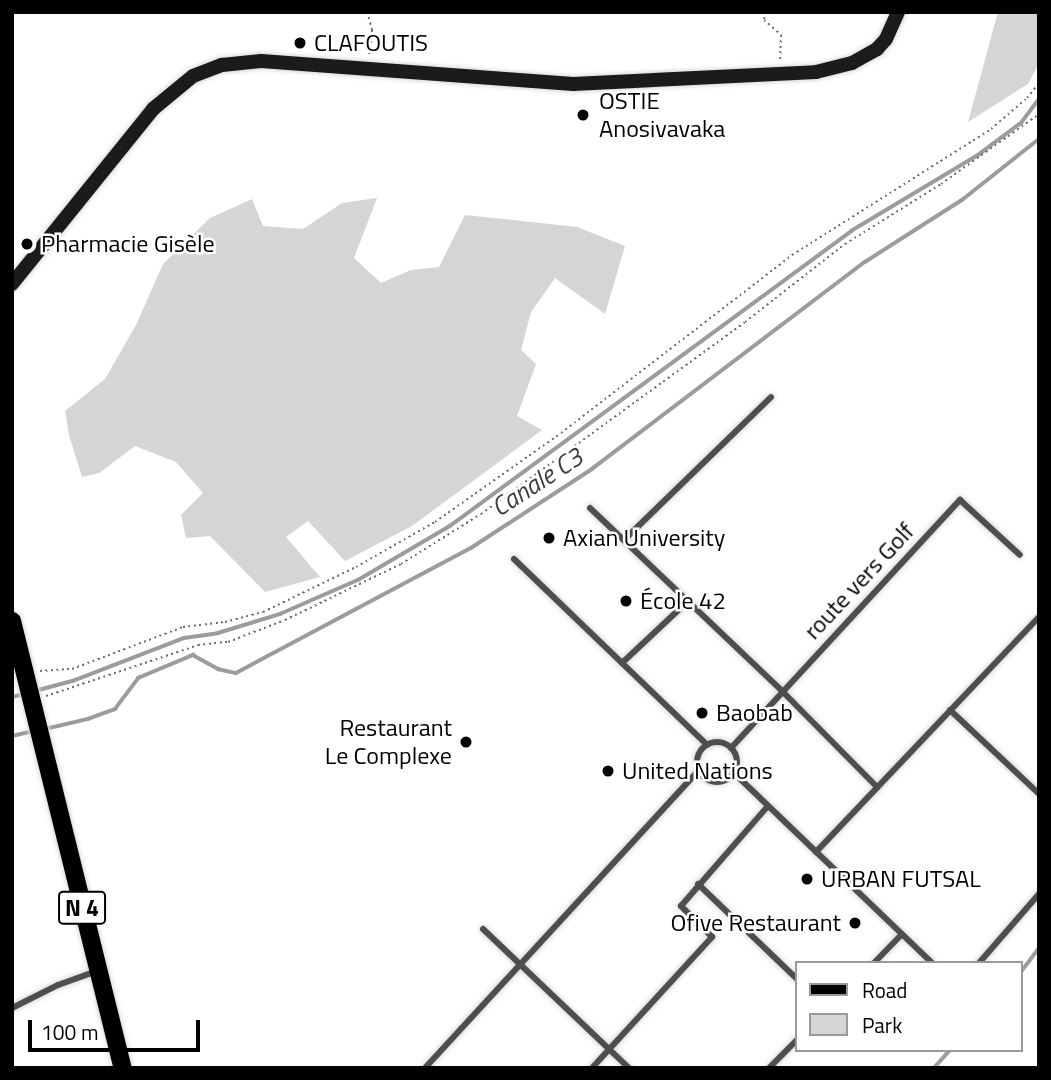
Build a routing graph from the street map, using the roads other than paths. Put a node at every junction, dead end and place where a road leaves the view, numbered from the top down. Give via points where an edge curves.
1 (898, 12) edge
2 (12, 284) edge
3 (771, 397) dead end
4 (590, 508) dead end
5 (624, 540) junction
6 (1020, 555) dead end
7 (514, 559) dead end
8 (688, 601) junction
9 (1039, 617) edge
10 (12, 621) edge
11 (622, 663) junction
12 (783, 692) junction
13 (950, 710) junction
14 (708, 744) junction
15 (732, 748) junction
16 (699, 770) junction
17 (734, 773) junction
18 (877, 787) junction
19 (1039, 793) edge
20 (767, 807) junction
21 (816, 852) junction
22 (698, 884) junction
23 (1039, 894) edge
24 (483, 929) dead end
25 (902, 934) junction
26 (876, 961) edge
27 (930, 961) edge
28 (981, 961) edge
29 (519, 965) junction
30 (98, 970) junction
31 (796, 978) edge
32 (12, 1008) edge
33 (796, 1041) edge
34 (610, 1049) junction
35 (123, 1068) edge
36 (425, 1068) edge
37 (592, 1068) edge
38 (629, 1068) edge
39 (769, 1068) edge

1 - 2 main road via 886,39 866,57 836,68 780,74 573,84 261,61 222,65 193,76 167,95 132,132
3 - 5 lane
4 - 5 lane
5 - 8 lane
6 - 12 lane, route vers Golf via 960,500
7 - 11 lane
8 - 11 lane
8 - 12 lane
9 - 13 lane
10 - 30 main road, N 4
11 - 14 lane
12 - 15 lane, route vers Golf
12 - 18 lane
13 - 18 lane
13 - 19 lane
14 - 15 lane via 719,742
14 - 16 lane via 697,757
15 - 17 lane via 737,761
16 - 17 lane via 713,782
16 - 29 lane
17 - 20 lane
18 - 21 lane
20 - 21 lane
20 - 22 lane
21 - 25 lane
22 - 31 lane
22 - 34 lane via 681,906 712,937
23 - 28 lane
24 - 29 lane
25 - 26 lane
25 - 27 lane
29 - 34 lane
29 - 36 lane
30 - 32 lane
30 - 35 main road, N 4
33 - 39 lane
34 - 37 lane
34 - 38 lane

